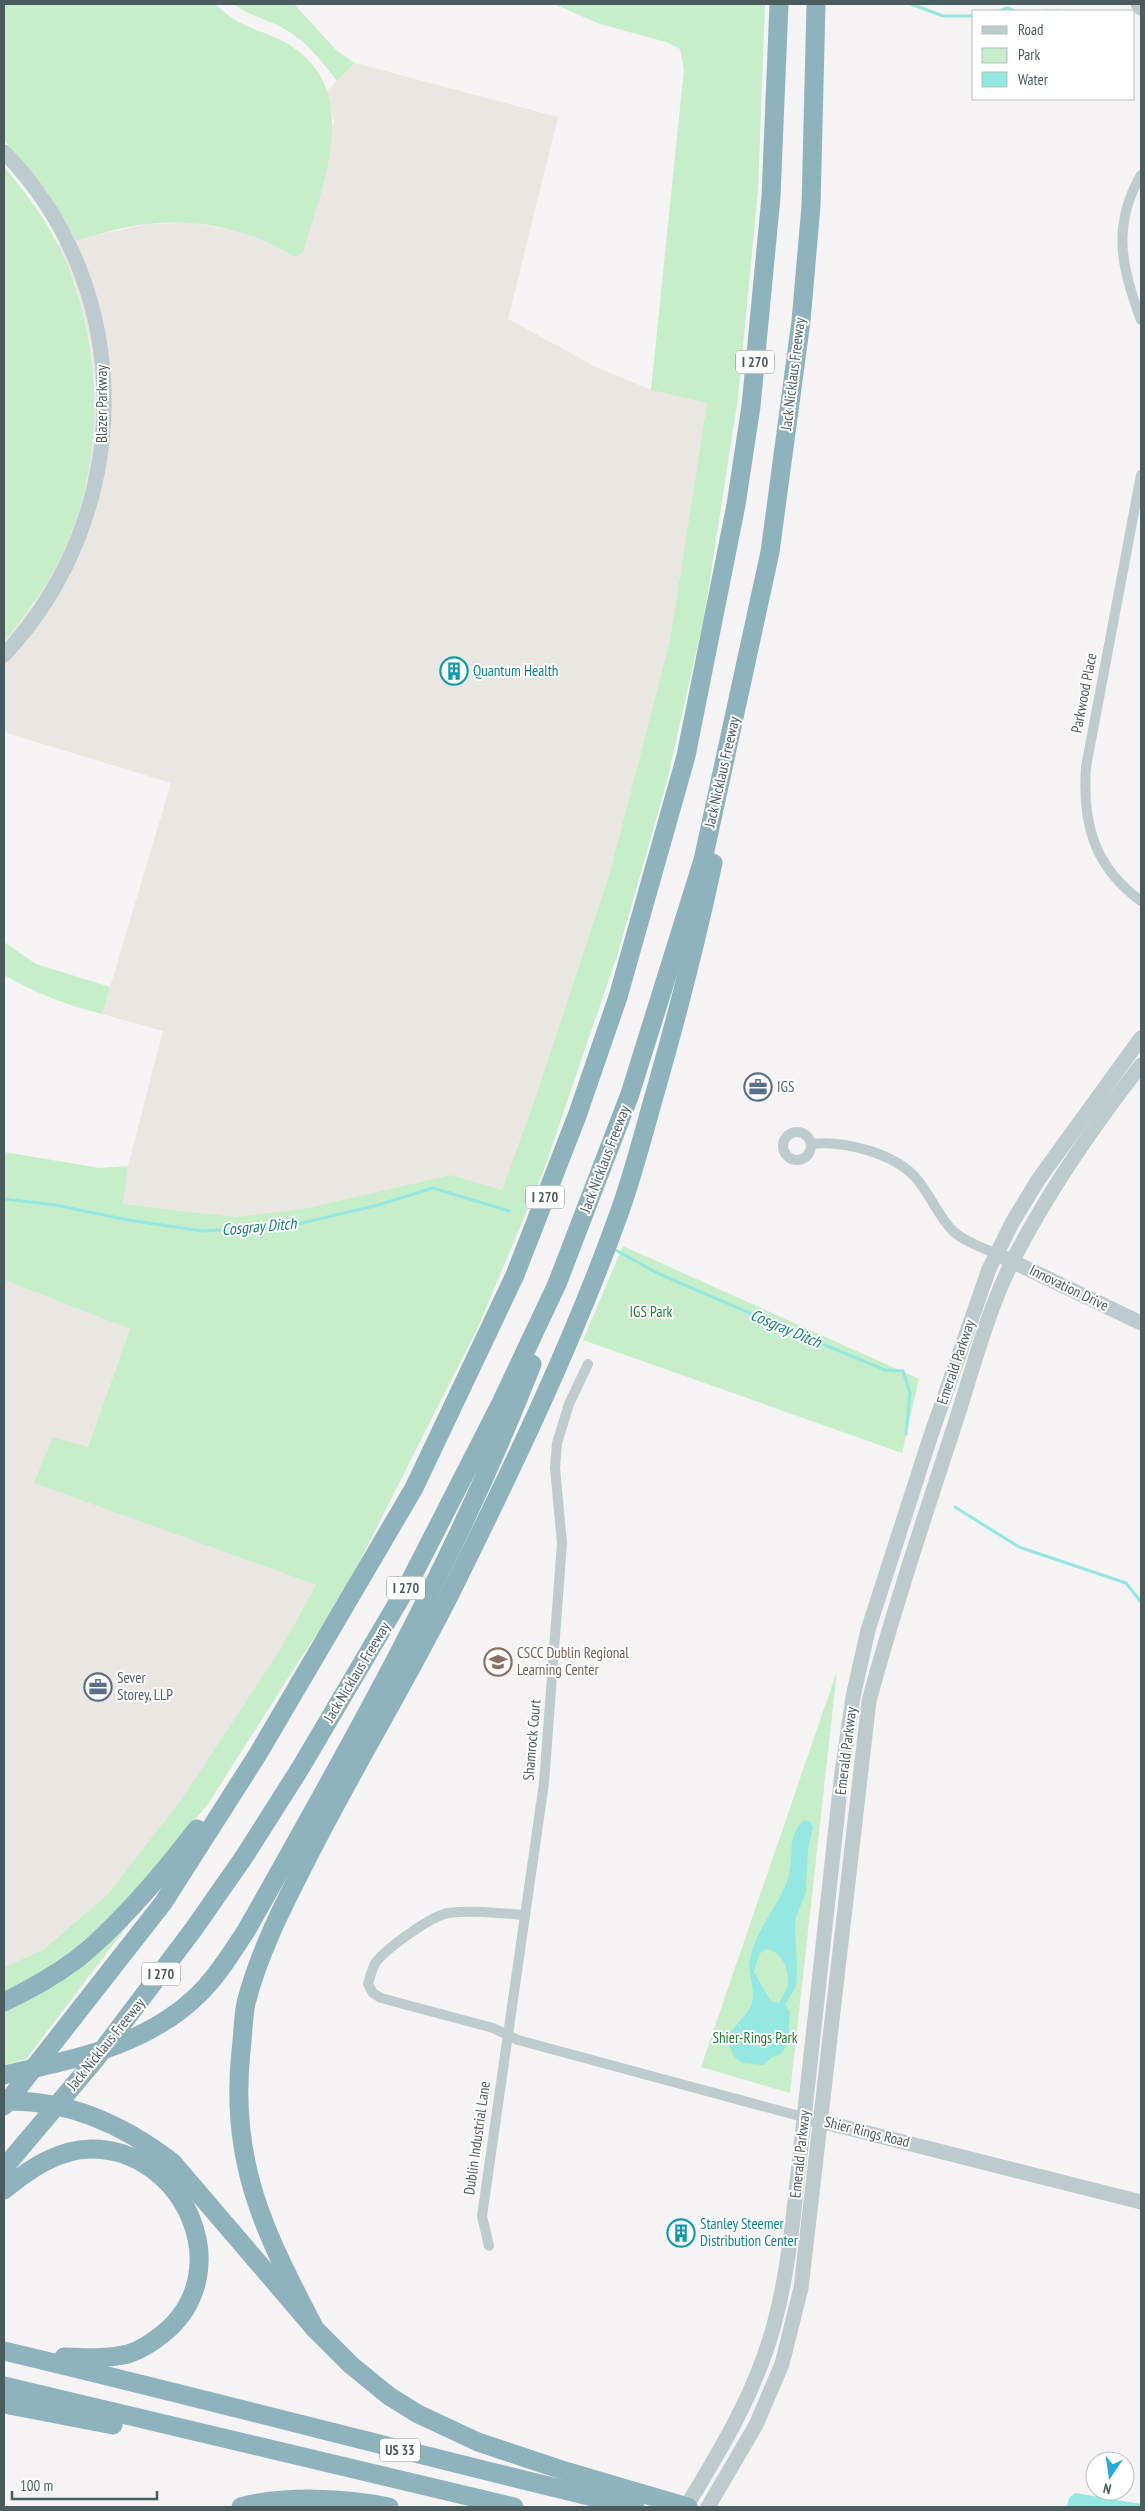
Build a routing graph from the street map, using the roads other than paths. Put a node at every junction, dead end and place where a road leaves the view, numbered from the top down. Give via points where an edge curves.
1 (779, 4) edge
2 (816, 4) edge
3 (1138, 4) edge
4 (1141, 8) edge
5 (4, 152) edge
6 (1141, 175) edge
7 (1141, 320) edge
8 (1141, 474) edge
9 (770, 552) junction
10 (4, 656) edge
11 (1141, 902) edge
12 (1141, 1038) edge
13 (1141, 1065) edge
14 (811, 1144) dead end
15 (587, 1208) junction
16 (997, 1254) junction
17 (1013, 1261) junction
18 (1141, 1323) edge
19 (588, 1364) dead end
20 (269, 1734) junction
21 (525, 1914) junction
22 (4, 2002) edge
23 (507, 2034) junction
24 (4, 2075) edge
25 (4, 2101) edge
26 (4, 2106) edge
27 (804, 2117) junction
28 (822, 2121) junction
29 (4, 2168) edge
30 (4, 2190) edge
31 (1141, 2202) edge
32 (489, 2246) dead end
33 (315, 2329) junction
34 (6, 2352) edge
35 (4, 2386) edge
36 (4, 2404) edge
37 (369, 2473) junction
38 (241, 2507) edge
39 (389, 2507) edge
40 (514, 2507) edge
41 (635, 2507) edge
42 (687, 2507) edge
43 (708, 2507) edge

1 - 20 highway, I 270 via 771,197 751,406 736,505 686,756 624,978 577,1116 493,1324 414,1488
2 - 9 highway, Jack Nicklaus Freeway / I 270 via 811,206 801,321
3 - 4 main road
5 - 10 main road, Blazer Parkway via 46,204 78,265 98,333 105,415 96,480 80,536 39,612
6 - 7 street via 1132,192 1122,236 1126,276
8 - 11 street, Parkwood Place via 1084,787 1088,823 1101,858
9 - 15 highway, Jack Nicklaus Freeway / I 270 via 703,860 630,1094
9 - 33 highway via 738,748 701,918 622,1205 556,1368 499,1492 449,1595 272,1928 246,2004 238,2079 240,2131 249,2182 274,2250
12 - 16 main road, Emerald Parkway via 1038,1180
13 - 17 main road, Emerald Parkway via 1058,1184
14 - 16 street via 841,1143 906,1167 953,1231
15 - 24 highway via 556,1303 482,1485 382,1687 225,1964 201,1992 148,2033 112,2048
15 - 29 highway, Jack Nicklaus Freeway / I 270 via 557,1284 501,1403 416,1570 301,1767 244,1857 156,1981
16 - 17 main road, Innovation Drive
16 - 27 main road, Emerald Parkway via 978,1298 930,1438 868,1630 853,1697
17 - 18 main road, Innovation Drive
17 - 28 main road, Emerald Parkway via 927,1508 869,1701
19 - 21 street, Shamrock Court via 569,1404 557,1443 555,1468 562,1543 544,1783
20 - 22 highway via 186,1843 121,1916 77,1958 33,1988
20 - 26 highway, I 270 via 163,1903
21 - 23 street, Shamrock Court
21 - 23 street, Shier Rings Road via 446,1914 425,1924 376,1962 368,1984 373,1993 382,1998
23 - 27 street, Shier Rings Road via 518,2040
23 - 32 street, Dublin Industrial Lane via 482,2216
25 - 33 highway via 80,2111 144,2141 172,2162
27 - 28 main road, Shier Rings Road
27 - 42 main road, Emerald Parkway via 789,2254 775,2322 737,2420
28 - 31 main road, Shier Rings Road
28 - 43 main road, Emerald Parkway via 793,2328 782,2364 756,2425
30 - 34 highway via 35,2167 65,2153 113,2150 158,2172 178,2193 193,2218 199,2249 197,2278 188,2304 174,2324 152,2343 129,2353 100,2358
33 - 42 highway via 351,2365 389,2396 448,2428 478,2442 562,2470
34 - 41 highway, US 33
35 - 37 highway, US 33
36 - 37 highway
37 - 40 highway, US 33
38 - 39 highway via 286,2500

